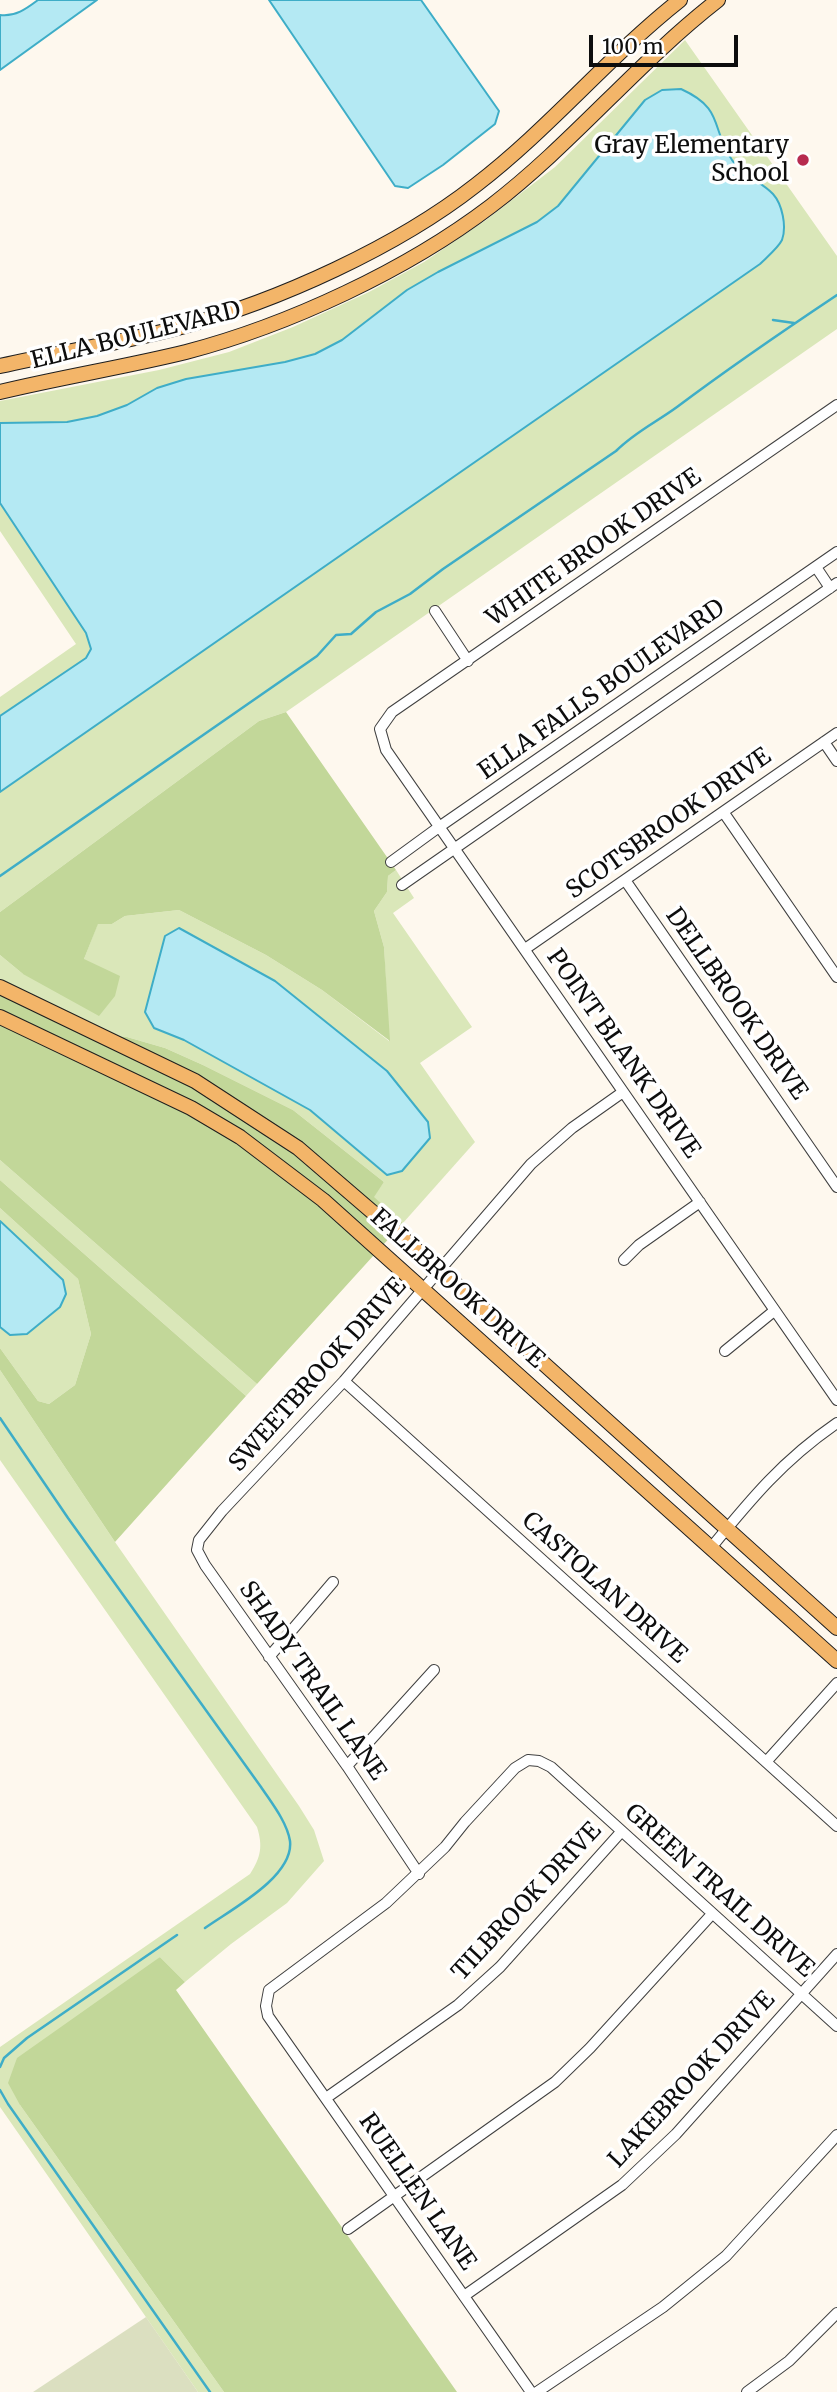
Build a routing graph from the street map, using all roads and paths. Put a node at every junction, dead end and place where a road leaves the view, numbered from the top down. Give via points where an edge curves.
1 (718, 0) edge
2 (678, 2) edge
3 (692, 21) junction
4 (366, 253) junction
5 (377, 275) junction
6 (0, 366) edge
7 (0, 392) edge
8 (837, 405) edge
9 (837, 552) edge
10 (816, 567) junction
11 (834, 586) edge
12 (435, 611) dead end
13 (468, 661) junction
14 (641, 690) junction
15 (654, 710) junction
16 (380, 729) joint
17 (837, 733) edge
18 (824, 742) junction
19 (837, 761) edge
20 (724, 813) junction
21 (439, 827) junction
22 (454, 848) junction
23 (391, 862) dead end
24 (625, 880) junction
25 (401, 885) dead end
26 (525, 949) junction
27 (837, 977) edge
28 (0, 987) edge
29 (0, 1017) edge
30 (623, 1092) junction
31 (252, 1116) junction
32 (240, 1137) junction
33 (837, 1187) edge
34 (700, 1202) junction
35 (624, 1259) dead end
36 (441, 1271) junction
37 (424, 1289) junction
38 (774, 1311) junction
39 (725, 1351) dead end
40 (344, 1381) junction
41 (565, 1384) junction
42 (837, 1400) edge
43 (549, 1403) junction
44 (837, 1423) edge
45 (222, 1511) joint
46 (727, 1529) junction
47 (710, 1549) junction
48 (332, 1582) dead end
49 (837, 1628) edge
50 (270, 1657) junction
51 (837, 1661) edge
52 (433, 1670) dead end
53 (837, 1683) edge
54 (766, 1762) junction
55 (347, 1766) junction
56 (837, 1826) edge
57 (621, 1832) junction
58 (419, 1874) junction
59 (712, 1914) junction
60 (837, 1954) edge
61 (802, 1994) junction
62 (837, 2026) edge
63 (326, 2098) junction
64 (837, 2135) edge
65 (394, 2197) junction
66 (348, 2229) dead end
67 (464, 2295) junction
68 (837, 2313) edge
69 (531, 2392) edge
70 (537, 2392) edge
71 (747, 2392) edge

1 - 3 main road, ELLA BOULEVARD
2 - 3 main road
2 - 4 main road, ELLA BOULEVARD via 485,178 442,210
3 - 5 main road, ELLA BOULEVARD via 491,206
4 - 5 main road
4 - 6 main road, ELLA BOULEVARD via 286,291 212,318
5 - 7 main road, ELLA BOULEVARD via 296,314 219,342
8 - 13 street, WHITE BROOK DRIVE
9 - 10 street, ELLA FALLS BOULEVARD
10 - 11 street
10 - 14 street, ELLA FALLS BOULEVARD
11 - 15 street, ELLA FALLS BOULEVARD
12 - 13 street
13 - 16 street, WHITE BROOK DRIVE via 392,712
14 - 15 street
14 - 21 street, ELLA FALLS BOULEVARD
15 - 22 street, ELLA FALLS BOULEVARD
16 - 21 street, POINT BLANK DRIVE via 386,750
17 - 18 street, SCOTSBROOK DRIVE
18 - 19 street
18 - 20 street, SCOTSBROOK DRIVE
20 - 24 street, SCOTSBROOK DRIVE
20 - 27 street
21 - 22 street, POINT BLANK DRIVE
21 - 23 street, ELLA FALLS BOULEVARD
22 - 25 street, ELLA FALLS BOULEVARD
22 - 26 street, POINT BLANK DRIVE
24 - 26 street, SCOTSBROOK DRIVE
24 - 33 street, DELLBROOK DRIVE
26 - 30 street, POINT BLANK DRIVE
28 - 31 main road, FALLBROOK DRIVE via 195,1081
29 - 32 main road, FALLBROOK DRIVE via 191,1108
30 - 34 street, POINT BLANK DRIVE
30 - 36 street, SWEETBROOK DRIVE via 531,1164
31 - 32 main road
31 - 36 main road, FALLBROOK DRIVE via 298,1148
32 - 37 main road, FALLBROOK DRIVE via 323,1200
34 - 35 street
34 - 38 street, POINT BLANK DRIVE
36 - 37 street, SWEETBROOK DRIVE
36 - 41 main road, FALLBROOK DRIVE
37 - 40 street, SWEETBROOK DRIVE
37 - 43 main road, FALLBROOK DRIVE
38 - 39 street
38 - 42 street, POINT BLANK DRIVE
40 - 45 street, SWEETBROOK DRIVE
40 - 54 street, CASTOLAN DRIVE
41 - 43 main road
41 - 46 main road, FALLBROOK DRIVE
43 - 47 main road, FALLBROOK DRIVE
44 - 46 street via 792,1456
45 - 50 street, SHADY TRAIL LANE via 199,1540 197,1550
46 - 47 street
46 - 49 main road, FALLBROOK DRIVE
47 - 51 main road, FALLBROOK DRIVE
48 - 50 street
50 - 55 street, SHADY TRAIL LANE
52 - 55 street
53 - 54 street
54 - 56 street, CASTOLAN DRIVE
55 - 58 street, SHADY TRAIL LANE
57 - 58 street, GREEN TRAIL DRIVE via 551,1767 528,1760 515,1768
57 - 59 street, GREEN TRAIL DRIVE
57 - 63 street, TILBROOK DRIVE via 500,1967 458,2005
58 - 63 street, RUELLEN LANE via 269,1990 268,2016
59 - 61 street, GREEN TRAIL DRIVE
59 - 65 street via 555,2082
60 - 61 street, LAKEBROOK DRIVE
61 - 62 street, GREEN TRAIL DRIVE
61 - 67 street, LAKEBROOK DRIVE via 676,2134 622,2185
63 - 65 street, RUELLEN LANE
64 - 70 street via 726,2256 663,2307
65 - 66 street
65 - 67 street, RUELLEN LANE
67 - 69 street, RUELLEN LANE
68 - 71 street via 789,2361

